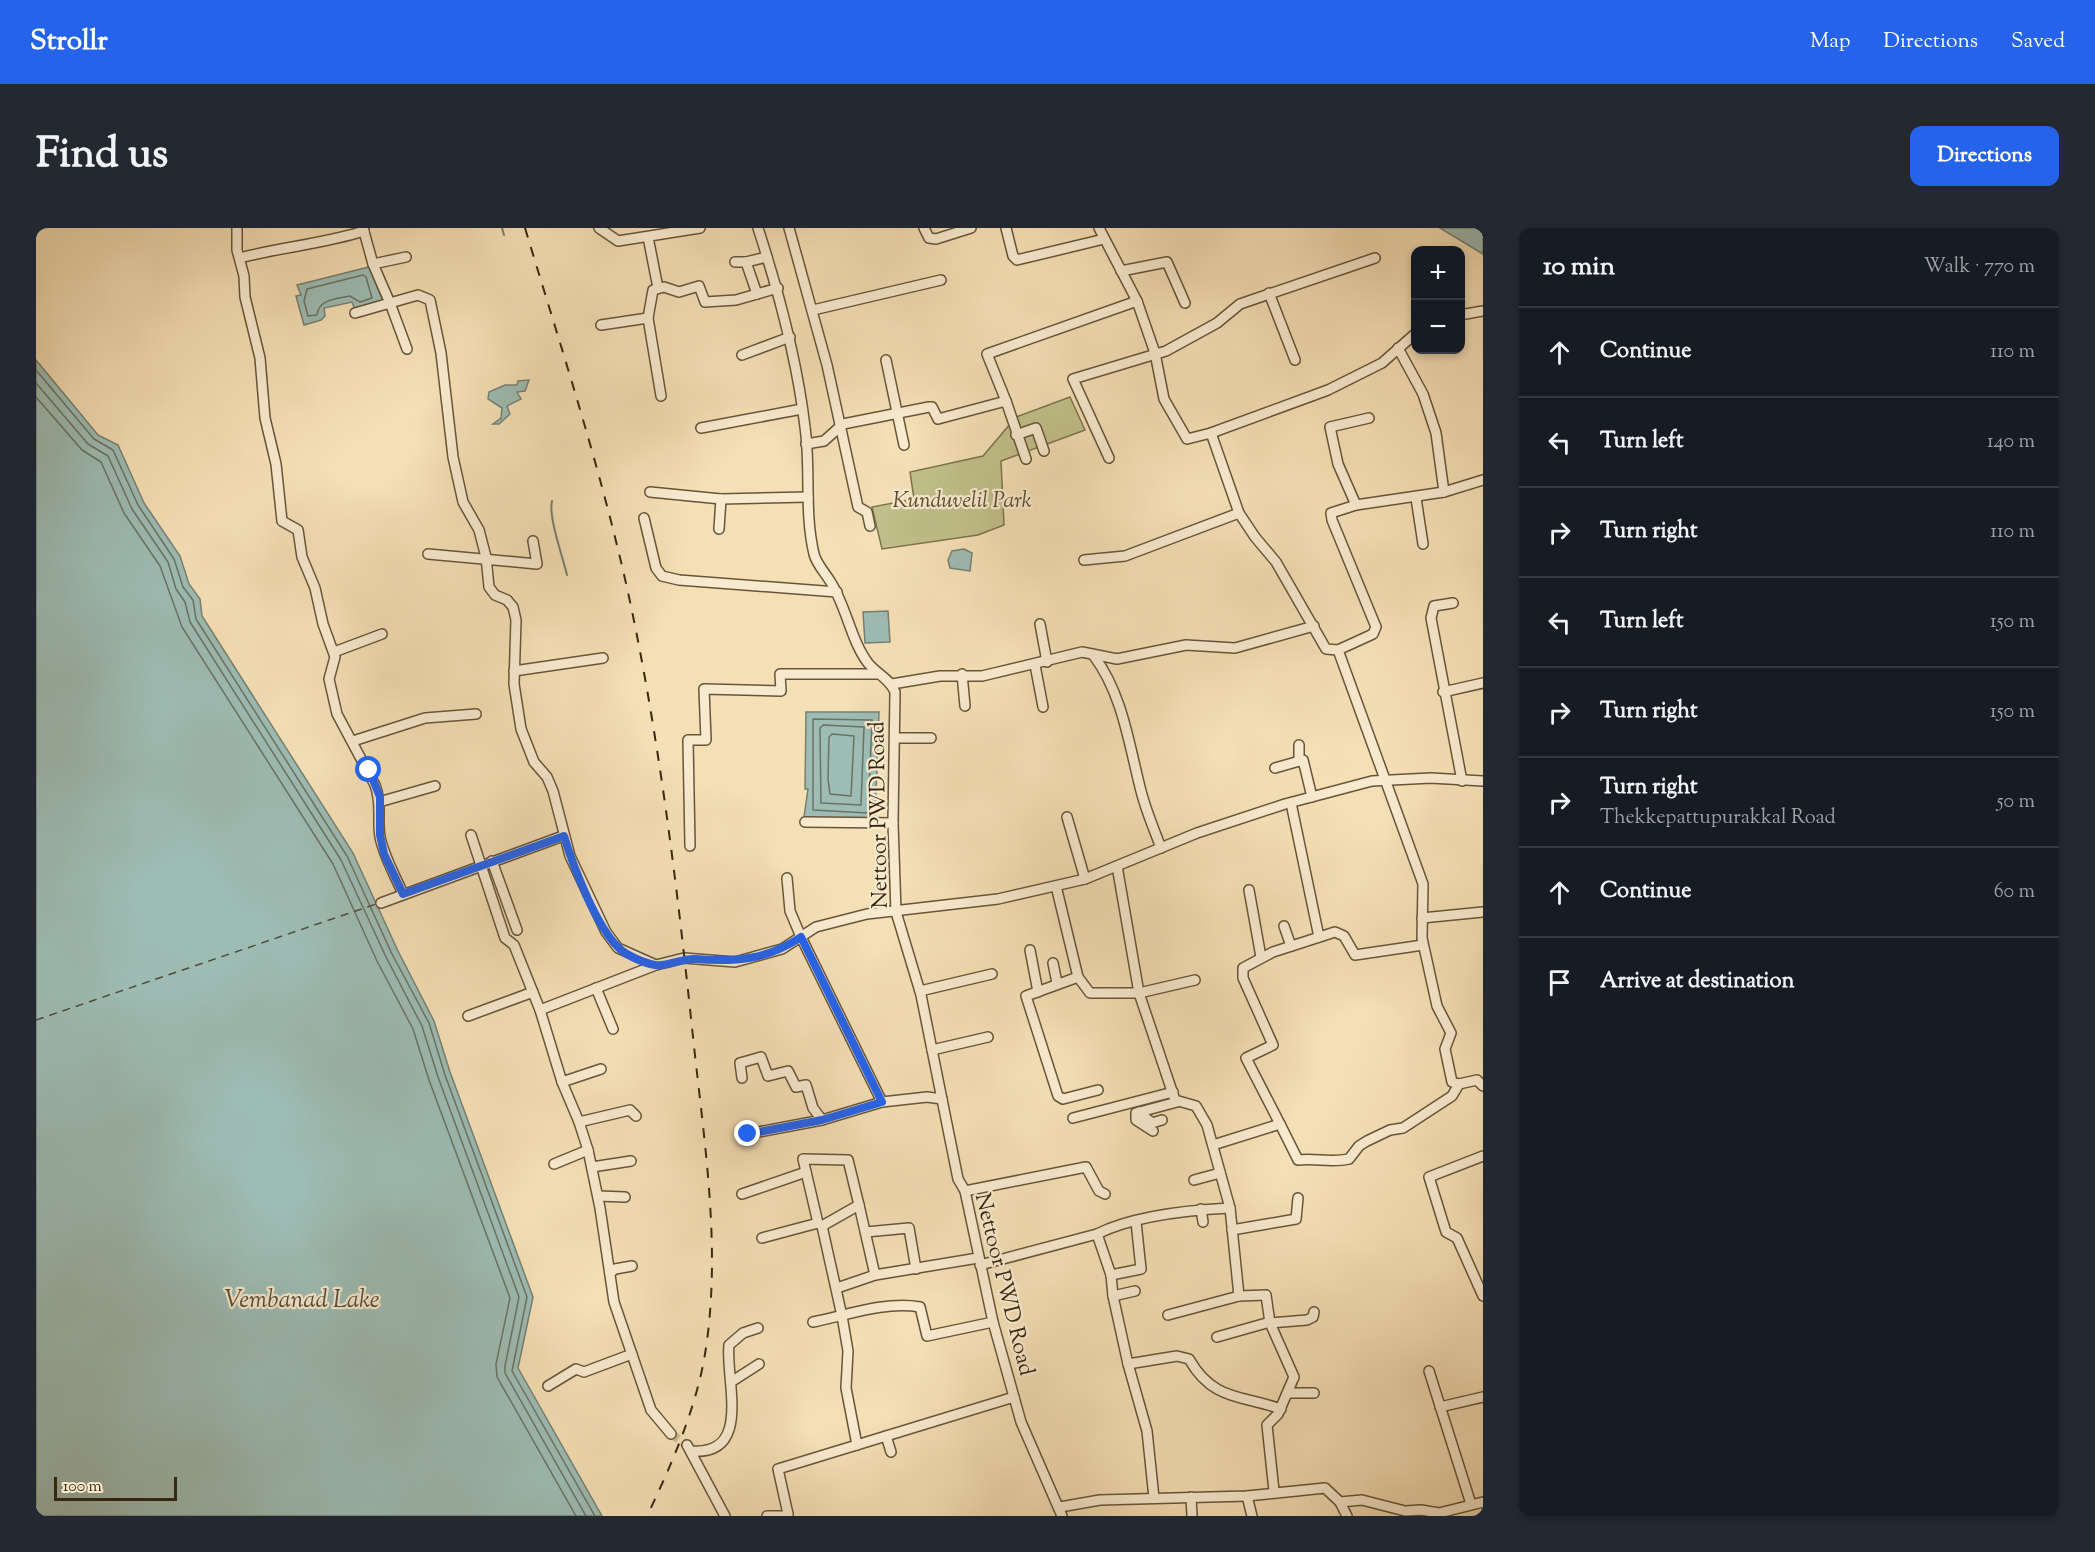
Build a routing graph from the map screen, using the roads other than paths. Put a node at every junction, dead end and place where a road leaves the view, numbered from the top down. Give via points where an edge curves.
1 (237, 228) edge
2 (599, 228) edge
3 (637, 228) edge
4 (700, 228) edge
5 (758, 228) edge
6 (789, 228) edge
7 (924, 228) edge
8 (971, 228) edge
9 (1006, 228) edge
10 (1099, 228) edge
11 (363, 230) edge
12 (643, 238) junction
13 (1104, 239) junction
14 (406, 257) dead end
15 (767, 257) junction
16 (240, 258) junction
17 (1375, 258) dead end
18 (735, 262) dead end
19 (746, 262) junction
20 (373, 264) junction
21 (1121, 271) junction
22 (941, 280) dead end
23 (658, 288) junction
24 (778, 288) junction
25 (1269, 293) junction
26 (757, 294) junction
27 (1137, 301) junction
28 (390, 303) junction
29 (1185, 303) dead end
30 (813, 310) junction
31 (1483, 311) edge
32 (355, 313) dead end
33 (1465, 314) edge
34 (648, 318) junction
35 (602, 325) dead end
36 (790, 337) junction
37 (1411, 337) edge
38 (1398, 348) junction
39 (406, 349) dead end
40 (1155, 353) junction
41 (741, 355) dead end
42 (886, 360) dead end
43 (1295, 360) dead end
44 (661, 396) dead end
45 (1006, 400) junction
46 (802, 409) junction
47 (897, 412) junction
48 (1369, 418) dead end
49 (841, 425) junction
50 (701, 428) dead end
51 (1210, 434) junction
52 (1016, 435) junction
53 (807, 444) junction
54 (904, 445) dead end
55 (1044, 451) dead end
56 (1109, 458) dead end
57 (1026, 459) dead end
58 (1483, 481) edge
59 (651, 492) dead end
60 (1444, 492) junction
61 (808, 497) junction
62 (1416, 498) junction
63 (721, 499) junction
64 (1356, 505) junction
65 (1239, 513) junction
66 (644, 518) dead end
67 (870, 525) dead end
68 (719, 529) dead end
69 (533, 541) dead end
70 (1423, 544) dead end
71 (428, 554) dead end
72 (486, 559) junction
73 (1084, 560) dead end
74 (837, 592) junction
75 (1453, 603) dead end
76 (1040, 624) dead end
77 (1314, 626) junction
78 (382, 634) dead end
79 (1338, 650) junction
80 (333, 652) junction
81 (1094, 656) junction
82 (603, 658) dead end
83 (1047, 662) junction
84 (1035, 665) junction
85 (514, 671) junction
86 (878, 674) junction
87 (962, 674) junction
88 (1483, 682) edge
89 (892, 684) junction
90 (1443, 692) junction
91 (965, 706) dead end
92 (1043, 706) dead end
93 (476, 714) dead end
94 (895, 738) junction
95 (931, 738) dead end
96 (353, 741) junction
97 (1299, 745) dead end
98 (1299, 761) junction
99 (1275, 768) dead end
100 (1385, 780) junction
101 (1462, 781) junction
102 (1483, 781) edge
103 (435, 786) dead end
104 (1312, 797) junction
105 (380, 802) junction
106 (1291, 803) junction
107 (1067, 817) dead end
108 (805, 822) dead end
109 (893, 823) junction
110 (471, 835) dead end
111 (564, 836) junction
112 (690, 846) dead end
113 (1161, 848) junction
114 (492, 861) junction
115 (481, 865) junction
116 (1117, 866) junction
117 (787, 878) dead end
118 (1084, 879) junction
119 (1056, 886) junction
120 (1249, 890) dead end
121 (403, 894) junction
122 (381, 903) dead end
123 (896, 912) junction
124 (1483, 912) edge
125 (1422, 918) junction
126 (1284, 926) dead end
127 (517, 930) dead end
128 (801, 937) junction
129 (1319, 937) junction
130 (1423, 945) junction
131 (1291, 946) junction
132 (1030, 950) dead end
133 (1261, 957) junction
134 (1053, 963) dead end
135 (656, 965) junction
136 (992, 974) dead end
137 (1078, 978) junction
138 (1195, 980) dead end
139 (1057, 983) junction
140 (596, 988) junction
141 (920, 991) junction
142 (533, 992) junction
143 (1038, 992) junction
144 (1139, 993) junction
145 (540, 1010) junction
146 (468, 1016) dead end
147 (613, 1029) dead end
148 (988, 1037) dead end
149 (932, 1050) junction
150 (601, 1070) dead end
151 (742, 1078) dead end
152 (562, 1082) junction
153 (1459, 1084) junction
154 (1483, 1086) edge
155 (1098, 1090) dead end
156 (1173, 1092) junction
157 (942, 1099) junction
158 (882, 1102) junction
159 (1177, 1102) junction
160 (1139, 1112) junction
161 (636, 1116) dead end
162 (1073, 1118) dead end
163 (822, 1120) junction
164 (1162, 1120) dead end
165 (579, 1122) junction
166 (1280, 1124) junction
167 (1153, 1131) dead end
168 (748, 1134) dead end
169 (1213, 1145) junction
170 (588, 1150) junction
171 (1483, 1156) edge
172 (631, 1161) dead end
173 (554, 1164) dead end
174 (592, 1167) junction
175 (806, 1172) junction
176 (1220, 1173) junction
177 (1194, 1180) dead end
178 (965, 1191) junction
179 (742, 1194) dead end
180 (1105, 1194) dead end
181 (598, 1196) junction
182 (625, 1197) dead end
183 (1298, 1198) dead end
184 (859, 1204) junction
185 (1230, 1208) junction
186 (1201, 1209) junction
187 (1136, 1222) junction
188 (1203, 1222) dead end
189 (820, 1224) junction
190 (1232, 1230) junction
191 (866, 1232) junction
192 (1097, 1234) junction
193 (762, 1238) dead end
194 (979, 1261) junction
195 (633, 1266) dead end
196 (916, 1269) junction
197 (610, 1274) junction
198 (875, 1275) junction
199 (1111, 1275) junction
200 (837, 1288) junction
201 (1135, 1291) dead end
202 (1113, 1296) junction
203 (1239, 1296) junction
204 (1483, 1296) edge
205 (885, 1306) junction
206 (1314, 1312) dead end
207 (1168, 1315) dead end
208 (842, 1316) junction
209 (886, 1317) dead end
210 (813, 1322) dead end
211 (993, 1322) junction
212 (1270, 1323) junction
213 (758, 1328) dead end
214 (1217, 1337) dead end
215 (632, 1354) junction
216 (759, 1364) dead end
217 (1128, 1364) junction
218 (1429, 1371) dead end
219 (731, 1383) junction
220 (548, 1386) dead end
221 (1289, 1393) junction
222 (1314, 1393) dead end
223 (1483, 1396) edge
224 (1014, 1397) junction
225 (1440, 1407) junction
226 (1281, 1409) junction
227 (920, 1424) junction
228 (671, 1434) tunnel mouth
229 (886, 1436) junction
230 (922, 1436) dead end
231 (830, 1440) dead end
232 (857, 1445) junction
233 (834, 1451) junction
234 (891, 1452) dead end
235 (1274, 1491) junction
236 (1247, 1496) junction
237 (1191, 1497) junction
238 (1154, 1498) junction
239 (1340, 1502) junction
240 (1483, 1502) edge
241 (1471, 1504) junction
242 (1061, 1511) edge
243 (788, 1515) edge
244 (1440, 1515) edge
245 (725, 1516) edge
246 (767, 1516) edge
247 (1192, 1516) edge
248 (1252, 1516) edge
249 (1347, 1516) edge

1 - 16 street
2 - 12 street via 618,241
3 - 12 street
4 - 12 street
5 - 15 street
6 - 30 street
7 - 8 street via 929,238 936,239
9 - 13 street via 1017,260
10 - 13 street
11 - 16 street via 334,240
11 - 20 street
12 - 23 street
13 - 21 street
14 - 20 street
15 - 19 street
15 - 24 street
16 - 80 street via 245,297 261,358 265,418 276,464 282,521 298,530 302,557
17 - 25 street
18 - 19 street
19 - 26 street
20 - 28 street
21 - 27 street
21 - 29 street via 1167,262
22 - 30 street
23 - 26 street via 679,292 699,286 705,302
23 - 34 street via 653,290
24 - 26 street
24 - 36 street
25 - 40 street via 1240,304 1217,323
25 - 43 street
27 - 40 street
27 - 45 street via 987,354
28 - 32 street
28 - 39 street
28 - 72 street via 418,296 430,300 457,478
30 - 49 street
31 - 33 street
34 - 35 street
34 - 44 street
36 - 41 street
36 - 46 street
37 - 38 street
38 - 51 street via 1382,363 1328,390
38 - 60 street via 1423,393 1436,434
40 - 51 street via 1164,399 1187,439
40 - 56 street via 1073,379
42 - 47 street
45 - 47 street via 938,420 932,407
45 - 52 street
46 - 50 street
46 - 53 street
47 - 49 street
47 - 54 street
48 - 64 street via 1330,427 1338,464
49 - 53 street via 824,441
49 - 67 street via 858,507 867,512
51 - 65 street
52 - 55 street via 1036,428
52 - 57 street
53 - 61 street
58 - 60 street
59 - 63 street
60 - 62 street
61 - 63 street
61 - 74 street via 814,556
62 - 64 street
62 - 70 street
63 - 68 street
64 - 79 street via 1331,513 1332,520 1376,627 1373,634
65 - 73 street via 1125,556
65 - 77 street via 1276,562
66 - 74 street via 656,568 662,576
69 - 72 street via 537,564
71 - 72 street
72 - 85 street via 489,587 513,607
74 - 86 street via 866,661
75 - 90 street via 1434,606 1431,618
76 - 83 street
77 - 79 street via 1326,649
77 - 81 street via 1235,648 1186,645 1133,658
78 - 80 street
79 - 100 street
80 - 96 street via 329,679 334,702
81 - 83 street via 1082,652
81 - 113 street via 1123,713 1142,795
82 - 85 street
83 - 84 street
84 - 87 street via 982,676
84 - 92 street
85 - 111 street via 521,729 534,762 553,791
86 - 89 street
86 - 112 street via 780,674 781,691 704,689 706,740 688,740
87 - 89 street
87 - 91 street
88 - 90 street
89 - 94 street, Nettoor PWD Road via 896,692
90 - 101 street
93 - 96 street via 425,718
94 - 95 street
94 - 109 street, Nettoor PWD Road
96 - 105 street
97 - 98 street
98 - 99 street
98 - 104 street via 1303,760
100 - 101 street
100 - 104 street
100 - 125 street via 1423,884
101 - 102 street
103 - 105 street
104 - 106 street
105 - 121 street via 384,854
106 - 113 street
106 - 129 street
107 - 118 street
108 - 109 street
109 - 123 street, Nettoor PWD Road
110 - 115 street
111 - 114 street
111 - 135 street via 606,932 618,948
113 - 116 street
114 - 115 street
114 - 127 street
115 - 121 street
115 - 142 street via 506,938 514,945
116 - 118 street
116 - 144 street
117 - 128 street via 790,911
118 - 119 street
119 - 123 street via 998,899
119 - 137 street
120 - 133 street
121 - 122 street
123 - 128 street via 867,914 816,927
123 - 141 street, Nettoor PWD Road
124 - 125 street
125 - 130 street
126 - 131 street
128 - 135 street via 782,950 735,962 684,958
128 - 158 street
129 - 130 street via 1335,932 1344,936 1355,955
129 - 131 street
130 - 153 street via 1437,1006 1451,1033 1444,1049 1452,1082
131 - 133 street
132 - 143 street
133 - 166 street via 1242,968 1273,1045 1246,1058
134 - 139 street
135 - 140 street
136 - 141 street
137 - 139 street
137 - 144 street via 1090,993
138 - 144 street
139 - 143 street
140 - 145 street
140 - 147 street
141 - 149 street, Nettoor PWD Road
142 - 145 street
142 - 146 street
143 - 155 street via 1026,996 1058,1096 1063,1099
144 - 156 street
145 - 152 street
148 - 149 street
149 - 157 street, Nettoor PWD Road
150 - 152 street
151 - 163 street via 740,1063 761,1057 768,1077 788,1071 796,1087 806,1085 813,1108
152 - 165 street
153 - 154 street via 1477,1080
153 - 166 street via 1452,1096 1404,1128 1390,1130 1359,1146 1349,1159 1298,1160
156 - 159 street
156 - 162 street
157 - 158 street
157 - 178 street, Nettoor PWD Road via 958,1179
158 - 163 street
159 - 160 street
159 - 169 street via 1200,1108
160 - 164 street via 1152,1123
160 - 167 street via 1136,1120
161 - 165 street via 630,1110
163 - 168 street
165 - 170 street
166 - 169 street
169 - 176 street
170 - 173 street
170 - 174 street
171 - 204 street via 1429,1177 1446,1232 1457,1238
172 - 174 street
174 - 181 street
175 - 179 street
175 - 184 street via 803,1159 848,1160
175 - 189 street
176 - 177 street
176 - 185 street
178 - 180 street via 1086,1167 1099,1191
178 - 194 street, Nettoor PWD Road
181 - 182 street
181 - 197 street
183 - 190 street via 1296,1219
184 - 189 street
184 - 191 street
185 - 186 street
185 - 190 street
186 - 187 street
186 - 188 street
187 - 192 street
187 - 199 street via 1141,1269
189 - 193 street
189 - 200 street
190 - 203 street via 1240,1269
191 - 196 street via 909,1228
191 - 198 street
192 - 194 street
192 - 199 street
194 - 196 street
194 - 211 street, Nettoor PWD Road
195 - 197 street via 615,1269
196 - 198 street
197 - 215 street via 614,1302
198 - 200 street
199 - 202 street
200 - 208 street
201 - 202 street
202 - 217 street
203 - 207 street
203 - 212 street via 1266,1295
205 - 208 street
205 - 209 street
205 - 211 street via 920,1307 927,1336
206 - 212 street via 1308,1320
208 - 210 street
208 - 232 street via 848,1351 846,1388
211 - 224 street, Nettoor PWD Road
212 - 214 street
212 - 221 street via 1294,1377
213 - 219 street via 743,1333 729,1345
215 - 220 street via 584,1372 576,1370
215 - 228 street via 651,1410
216 - 219 street
217 - 226 street via 1177,1356 1189,1359 1220,1393
217 - 238 street via 1147,1431
218 - 225 street
219 - 245 street via 734,1411 726,1436 719,1446 706,1452 689,1448
221 - 222 street
221 - 226 street
223 - 225 street
224 - 227 street
224 - 242 street, Nettoor PWD Road via 1021,1422
225 - 241 street
226 - 235 street via 1268,1425
227 - 229 street
227 - 230 street
229 - 232 street
229 - 234 street
231 - 233 street
232 - 233 street
233 - 243 street via 778,1469
235 - 236 street
235 - 239 street via 1325,1488
236 - 237 street
236 - 248 street
237 - 238 street
237 - 247 street
238 - 242 street via 1100,1500
239 - 244 street via 1362,1500
239 - 249 street
240 - 241 street
241 - 244 street
243 - 246 street

